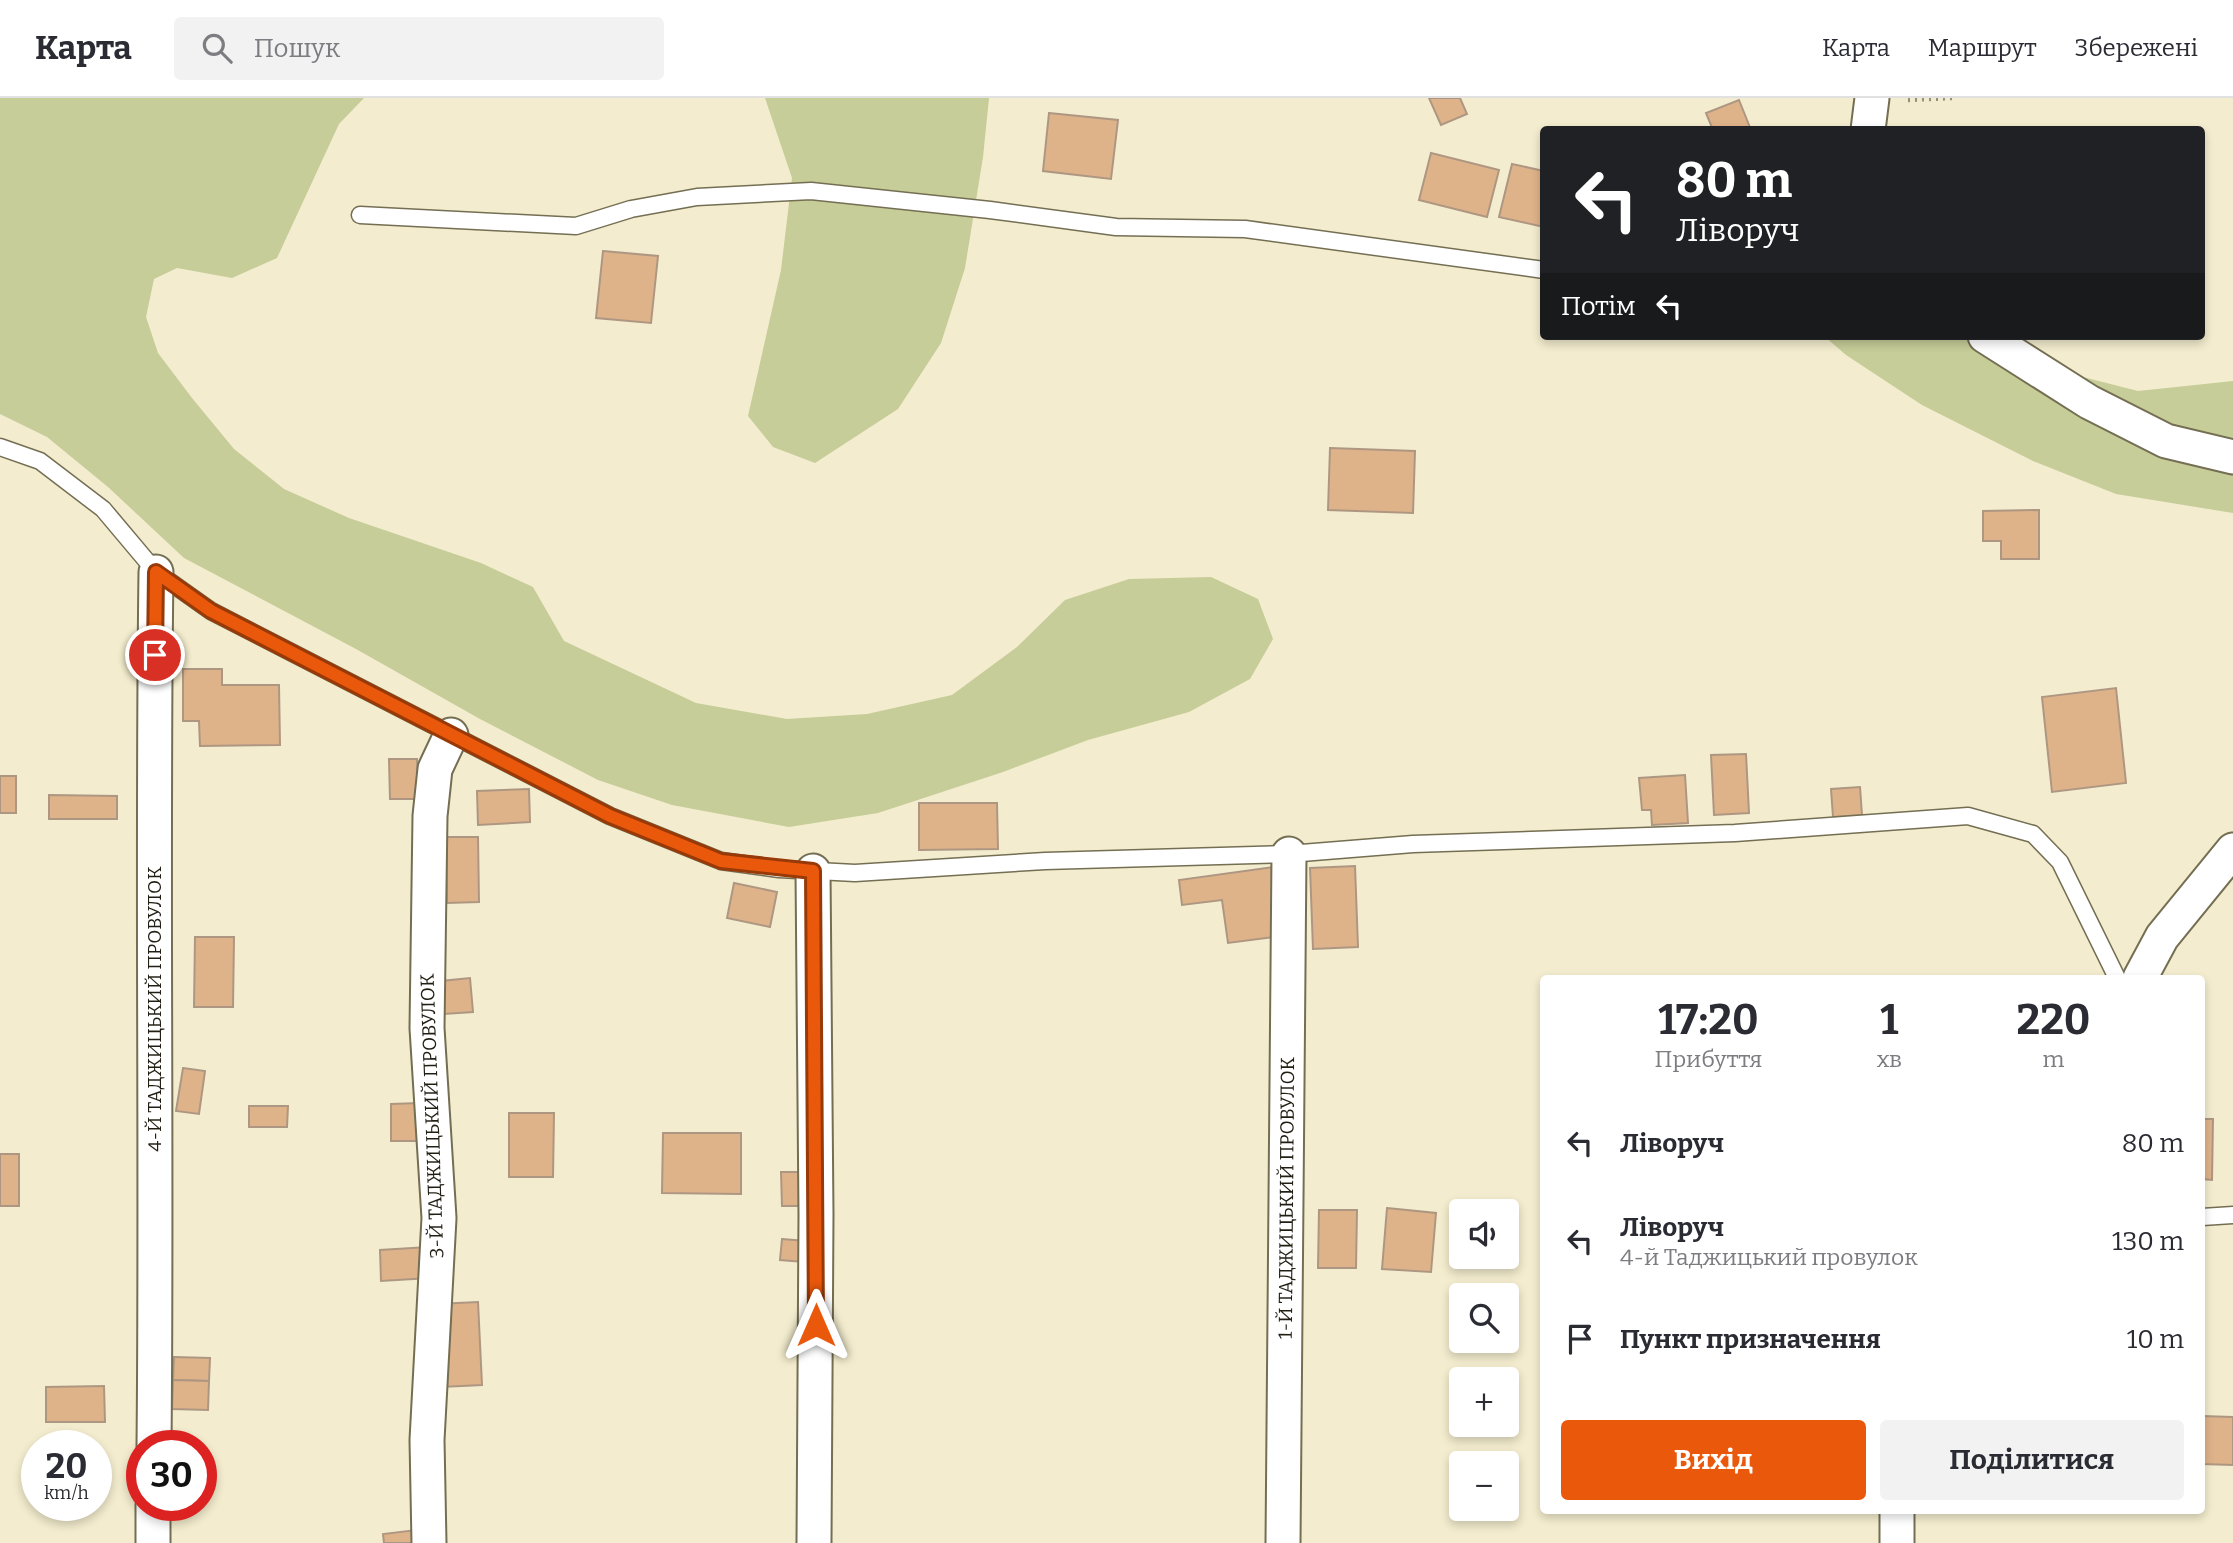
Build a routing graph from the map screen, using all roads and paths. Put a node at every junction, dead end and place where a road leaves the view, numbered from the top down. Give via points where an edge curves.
1 (1952, 98) edge
2 (1871, 110) edge
3 (360, 215) dead end
4 (1540, 269) edge
5 (1991, 340) edge
6 (0, 447) edge
7 (2233, 457) edge
8 (156, 572) junction
9 (451, 734) junction
10 (2233, 850) edge
11 (1289, 854) junction
12 (813, 871) junction
13 (2116, 975) edge
14 (2142, 975) edge
15 (2233, 1215) edge
16 (2205, 1217) edge
17 (154, 1430) edge
18 (1897, 1514) edge
19 (153, 1521) edge
20 (153, 1543) edge
21 (429, 1543) edge
22 (814, 1543) edge
23 (1283, 1543) edge
24 (1897, 1543) edge

1 - 2 path
3 - 4 lane via 576,226 631,209 697,197 811,191 1116,227 1245,229
5 - 7 street via 2089,402 2166,441
6 - 8 lane via 40,461 103,509
8 - 9 lane via 211,611
8 - 17 street, 4-Й ТАДЖИЦЬКИЙ ПРОВУЛОК
9 - 12 lane via 610,816 721,861
9 - 21 street, 3-Й ТАДЖИЦЬКИЙ ПРОВУЛОК via 435,769 430,816 427,1028 439,1218 427,1440
10 - 14 street via 2162,937
11 - 12 lane
11 - 13 lane via 1413,844 1735,833 1968,816 2033,834 2060,862
11 - 23 street, 1-Й ТАДЖИЦЬКИЙ ПРОВУЛОК
12 - 22 street
15 - 16 lane
18 - 24 street
19 - 20 street

